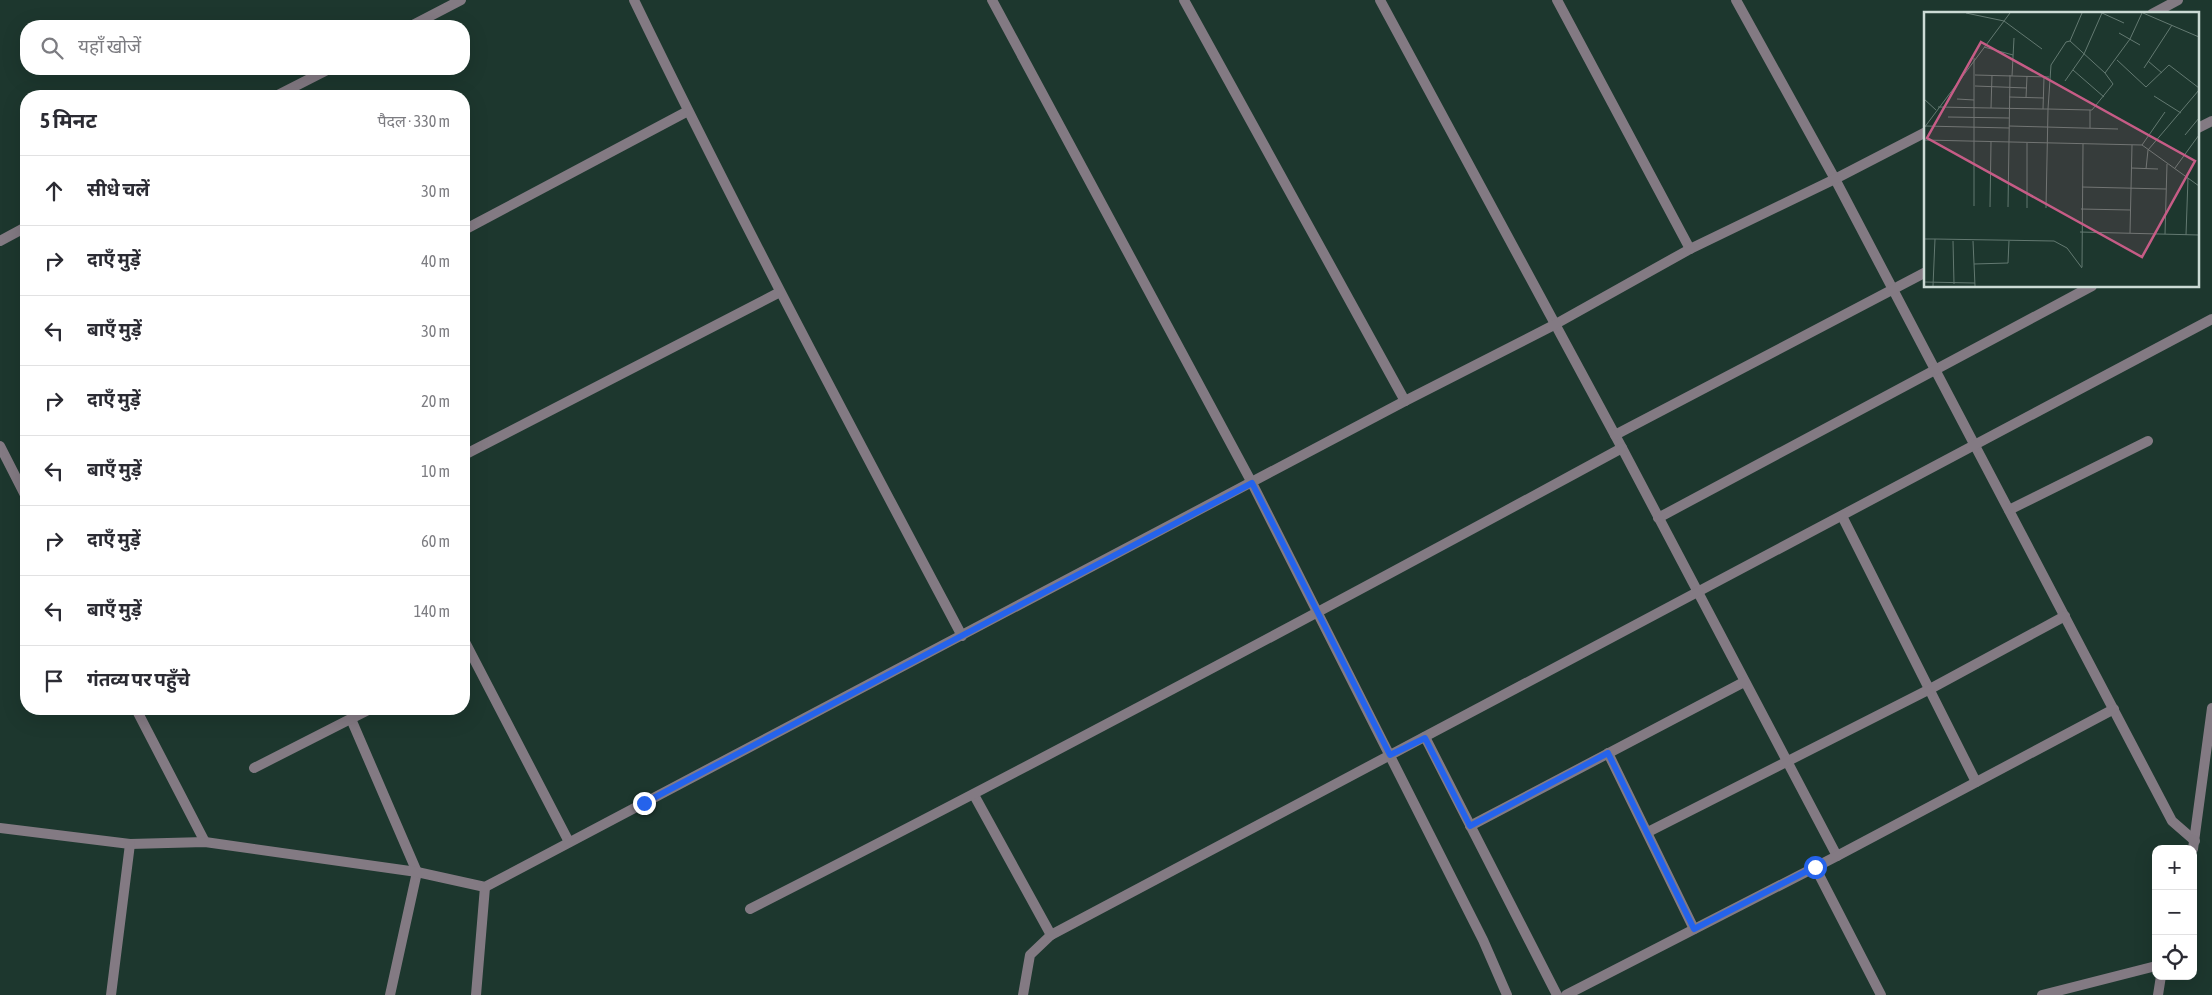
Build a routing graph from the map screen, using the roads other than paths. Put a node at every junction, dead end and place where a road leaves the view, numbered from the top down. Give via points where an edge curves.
1 (461, 0) edge
2 (634, 0) edge
3 (992, 0) edge
4 (1184, 0) edge
5 (1380, 0) edge
6 (1557, 0) edge
7 (1736, 0) edge
8 (2178, 0) edge
9 (2156, 12) edge
10 (423, 20) edge
11 (317, 75) edge
12 (288, 90) edge
13 (688, 111) junction
14 (2212, 121) edge
15 (2200, 127) edge
16 (1924, 133) edge
17 (1835, 179) junction
18 (470, 227) edge
19 (20, 230) edge
20 (0, 241) edge
21 (1690, 249) junction
22 (1924, 273) edge
23 (2088, 288) edge
24 (1893, 289) junction
25 (780, 292) junction
26 (2212, 319) edge
27 (1554, 325) junction
28 (1936, 371) junction
29 (1405, 401) junction
30 (1614, 436) junction
31 (2148, 441) dead end
32 (1975, 445) junction
33 (0, 446) edge
34 (1622, 448) junction
35 (470, 452) edge
36 (1252, 483) junction
37 (20, 485) edge
38 (2009, 510) junction
39 (1842, 516) junction
40 (1658, 518) junction
41 (1698, 592) junction
42 (1318, 614) junction
43 (2065, 616) junction
44 (962, 636) junction
45 (470, 661) edge
46 (1744, 682) junction
47 (1930, 689) junction
48 (2212, 708) edge
49 (2114, 709) junction
50 (139, 715) edge
51 (359, 715) edge
52 (351, 719) junction
53 (1425, 738) junction
54 (1608, 753) junction
55 (1390, 755) junction
56 (1787, 761) junction
57 (254, 768) dead end
58 (1976, 782) junction
59 (974, 795) junction
60 (1470, 826) junction
61 (0, 828) edge
62 (1648, 832) junction
63 (205, 842) junction
64 (569, 842) junction
65 (130, 844) junction
66 (2194, 845) edge
67 (1837, 856) junction
68 (1815, 867) junction
69 (416, 872) junction
70 (485, 887) junction
71 (750, 909) dead end
72 (1694, 929) junction
73 (1051, 935) junction
74 (2152, 967) edge
75 (2160, 980) edge
76 (111, 995) edge
77 (390, 995) edge
78 (476, 995) edge
79 (1023, 995) edge
80 (1506, 995) edge
81 (1557, 995) edge
82 (1566, 995) edge
83 (1882, 995) edge
84 (2042, 995) edge
85 (2158, 995) edge

1 - 10 street
2 - 13 street
3 - 36 street
4 - 29 street
5 - 27 street
6 - 21 street
7 - 17 street
8 - 9 street
11 - 12 street
13 - 18 street
13 - 25 street
14 - 15 street
16 - 17 street
17 - 21 street
17 - 24 street
19 - 20 street
21 - 27 street
22 - 24 street
23 - 28 street
24 - 28 street
24 - 30 street
25 - 35 street
25 - 44 street
26 - 32 street
27 - 29 street
27 - 30 street
28 - 32 street
28 - 40 street
29 - 36 street
30 - 34 street
31 - 38 street
32 - 38 street
32 - 39 street
33 - 37 street
34 - 40 street
34 - 42 street
36 - 42 street
36 - 44 street
38 - 43 street
39 - 41 street
39 - 47 street
40 - 41 street
41 - 46 street
41 - 53 street
42 - 55 street
42 - 59 street
43 - 47 street
43 - 49 street
44 - 64 street
45 - 64 street
46 - 54 street
46 - 56 street
47 - 56 street
47 - 58 street
48 - 66 street
49 - 58 street
49 - 66 street via 2172,821
50 - 63 street
51 - 52 street
52 - 57 street
52 - 69 street
53 - 55 street
53 - 60 street
54 - 60 street
54 - 62 street
55 - 73 street
55 - 80 street
56 - 62 street
56 - 67 street
58 - 67 street
59 - 71 street
59 - 73 street
60 - 81 street
61 - 65 street
62 - 72 street
63 - 65 street
63 - 69 street
64 - 70 street
65 - 76 street
67 - 68 street
68 - 72 street
68 - 83 street
69 - 70 street
69 - 77 street
70 - 78 street
72 - 82 street
73 - 79 street via 1030,955
74 - 84 street
75 - 85 street

